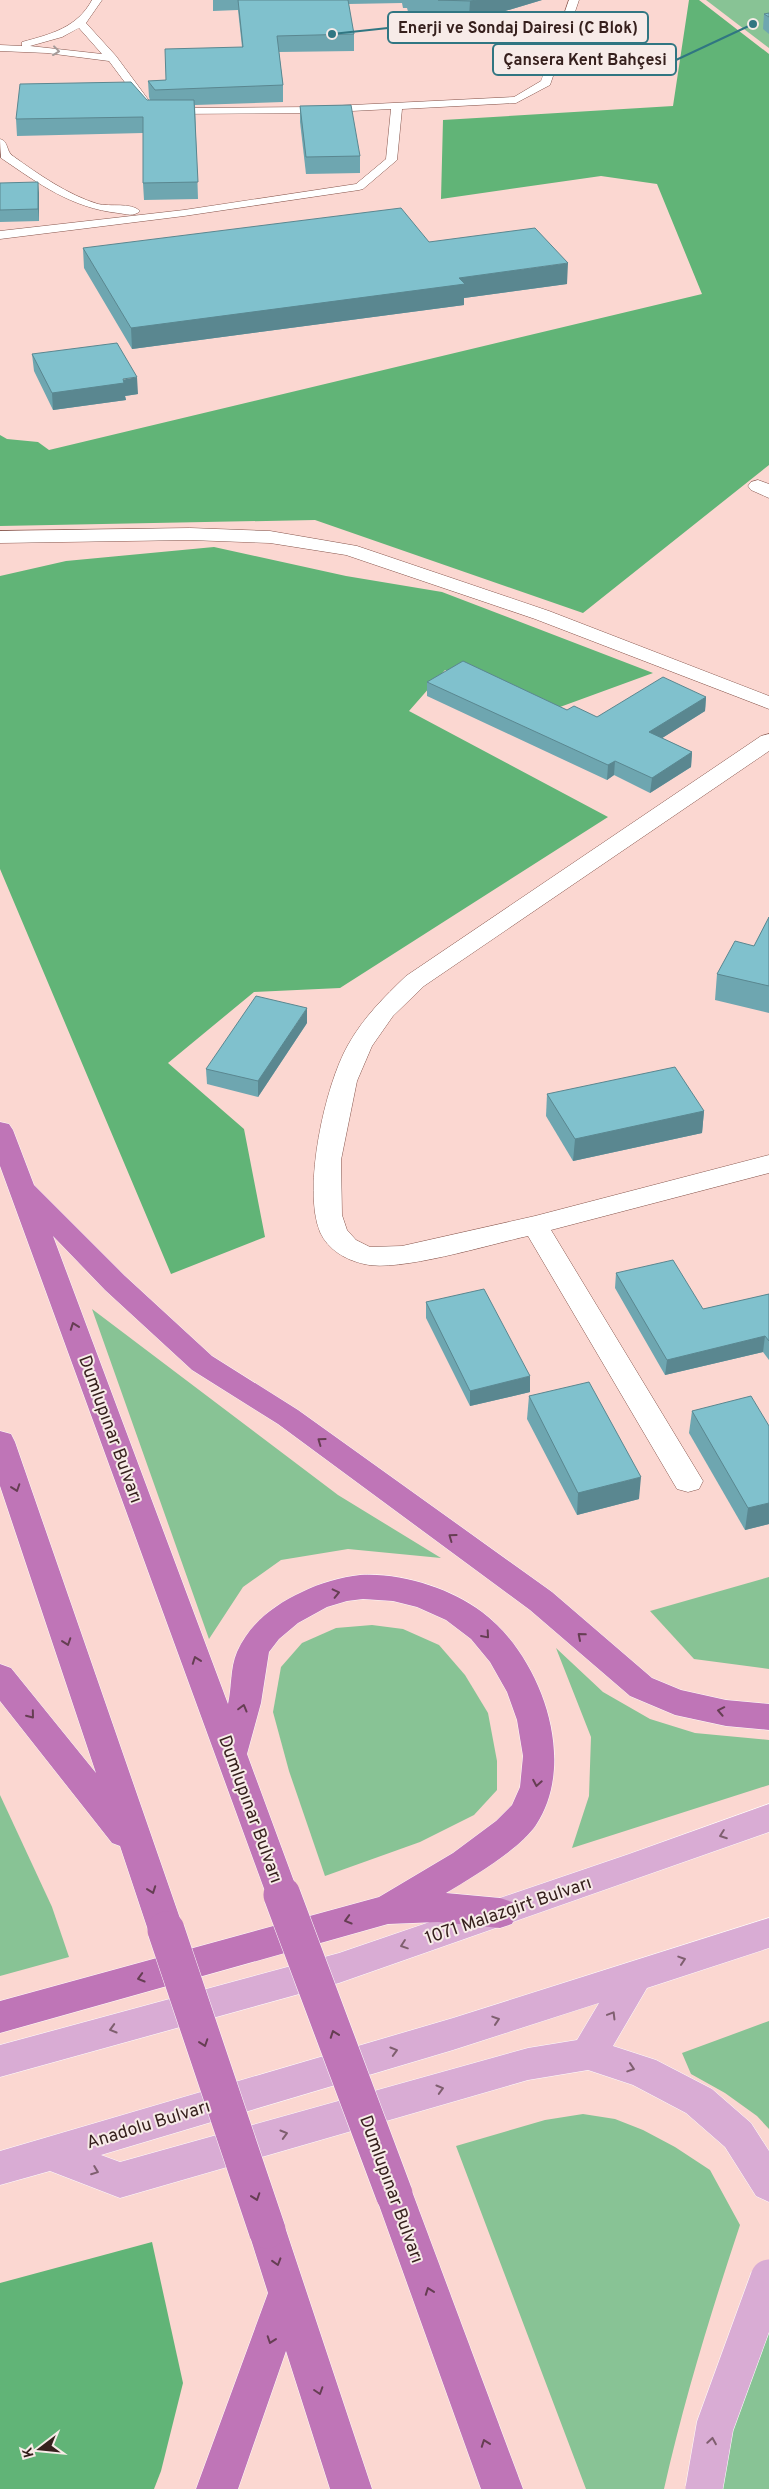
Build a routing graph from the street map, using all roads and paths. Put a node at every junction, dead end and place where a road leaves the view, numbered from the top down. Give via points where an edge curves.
1 (98, 0) edge
2 (574, 0) edge
3 (82, 24) junction
4 (4, 48) edge
5 (112, 58) junction
6 (397, 106) junction
7 (0, 142) edge
8 (166, 215) junction
9 (0, 235) edge
10 (0, 537) edge
11 (71, 537) junction
12 (0, 552) edge
13 (769, 703) edge
14 (769, 741) edge
15 (0, 1130) edge
16 (769, 1164) edge
17 (24, 1191) junction
18 (535, 1225) junction
19 (0, 1442) edge
20 (688, 1481) dead end
21 (0, 1677) edge
22 (769, 1718) edge
23 (230, 1755) junction
24 (769, 1818) edge
25 (137, 1850) junction
26 (388, 1909) junction
27 (500, 1913) junction
28 (769, 1933) edge
29 (635, 1975) junction
30 (0, 2017) edge
31 (588, 2054) junction
32 (0, 2061) edge
33 (49, 2153) junction
34 (0, 2168) edge
35 (769, 2184) edge
36 (769, 2278) edge
37 (287, 2294) junction
38 (217, 2489) edge
39 (351, 2489) edge
40 (502, 2489) edge
41 (704, 2489) edge

1 - 3 lane
2 - 6 lane via 546,83 516,100
3 - 4 lane via 60,34
3 - 5 lane
4 -> 5 lane
5 - 6 lane via 157,111
6 - 8 lane via 391,160 359,187
7 - 8 lane via 5,156 51,188 96,207
8 - 9 lane
10 - 11 street
11 - 12 street
11 - 13 street via 190,534 270,537 350,550 542,615
14 - 18 street via 415,981 384,1011 360,1045 344,1081 328,1160 328,1215 334,1233 346,1247 367,1256 402,1255
15 - 17 highway, Dumlupınar Bulvarı
16 - 18 street
22 -> 17 highway via 676,1702 641,1687 541,1601 288,1417 202,1363 115,1283
23 -> 17 highway, Dumlupınar Bulvarı
18 - 20 street
19 -> 25 highway
21 -> 25 highway
23 -> 26 highway via 246,1696 253,1652 278,1619 316,1598 361,1587 384,1588 442,1604 480,1628 501,1652 533,1713 540,1769 536,1792 524,1816 495,1842
40 -> 23 highway, Dumlupınar Bulvarı, bridge
24 -> 27 main road, 1071 Malazgirt Bulvarı
25 -> 37 highway, bridge
26 - 27 highway via 438,1907
26 -> 30 highway
27 -> 32 main road, 1071 Malazgirt Bulvarı via 339,1968
29 -> 28 main road
31 -> 29 main road
33 -> 29 main road, Anadolu Bulvarı via 453,2034
33 -> 31 main road via 120,2180 528,2064
31 -> 35 main road via 643,2072 699,2101 738,2135
33 - 34 main road, Anadolu Bulvarı
41 -> 36 main road, bridge via 715,2426
37 -> 38 highway
37 -> 39 highway

